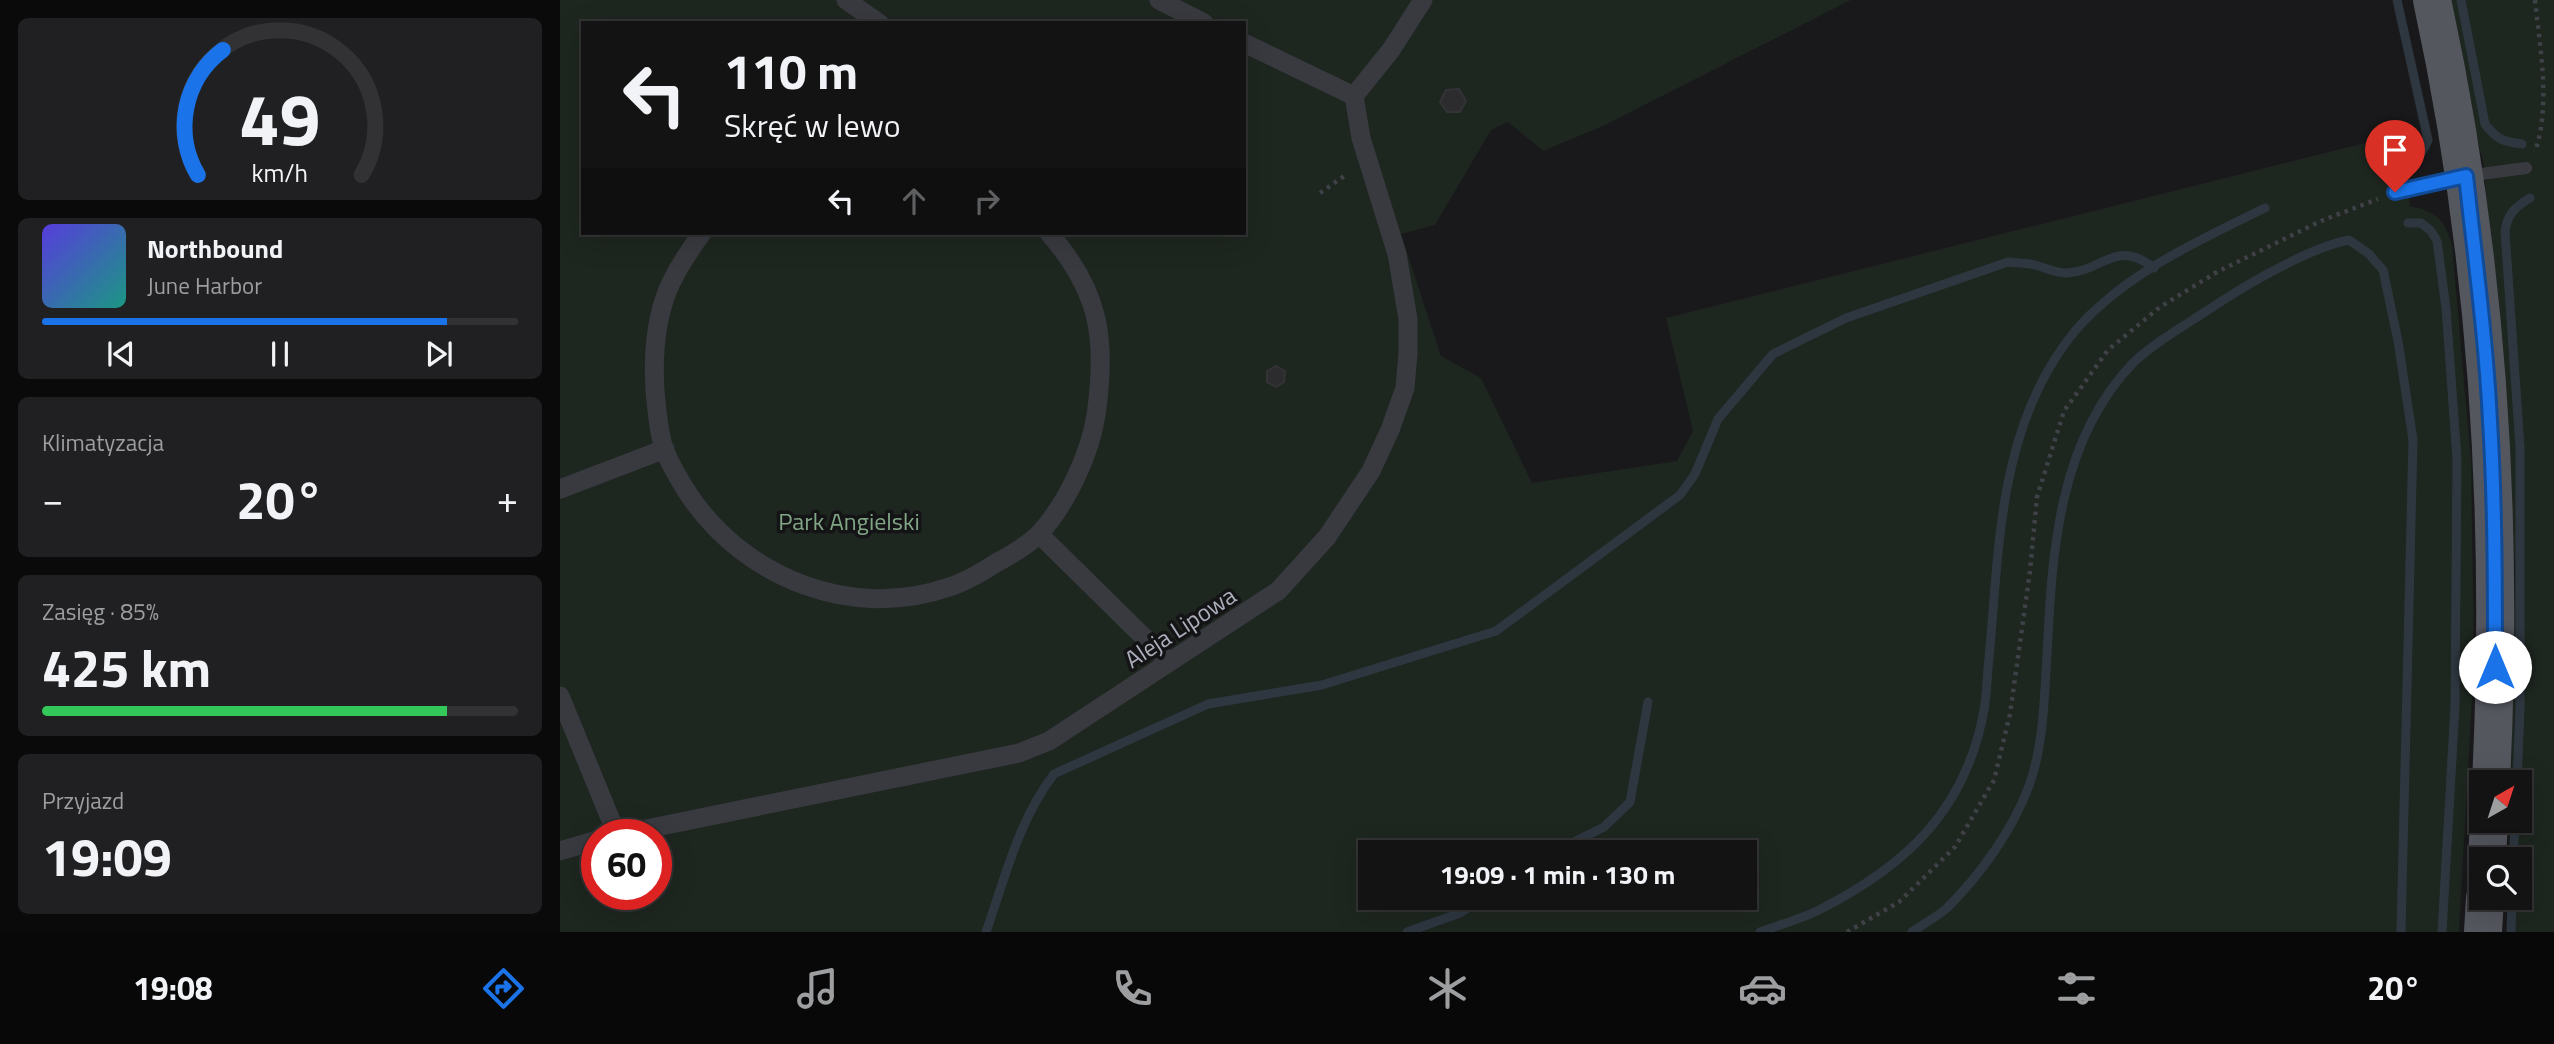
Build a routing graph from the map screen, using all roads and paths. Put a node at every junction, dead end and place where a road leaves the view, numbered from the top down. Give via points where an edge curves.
1 (846, 0) edge
2 (1159, 0) edge
3 (1423, 0) edge
4 (2432, 0) edge
5 (2535, 0) edge
6 (877, 21) edge
7 (1201, 21) edge
8 (1246, 44) edge
9 (1354, 96) junction
10 (1367, 159) junction
11 (2526, 168) joint
12 (2466, 176) junction
13 (2395, 192) joint
14 (1320, 194) dead end
15 (701, 235) edge
16 (1051, 235) edge
17 (664, 449) junction
18 (560, 489) edge
19 (1039, 534) junction
20 (1169, 662) junction
21 (560, 696) edge
22 (2491, 770) edge
23 (610, 819) edge
24 (672, 824) edge
25 (581, 845) edge
26 (560, 851) edge
27 (2484, 910) edge
28 (1847, 932) edge
29 (2483, 932) edge

1 - 6 street
2 - 7 street
3 - 9 street
4 - 12 main road
5 - 11 path via 2543,82 2540,137
8 - 9 street
9 - 10 street, Aleja Lipowa
10 - 14 path
10 - 20 street, Aleja Lipowa via 1397,254 1408,319 1405,388 1390,430 1350,506 1293,577
11 - 12 lane
12 - 13 lane
12 - 22 main road via 2490,421 2495,546
13 - 28 path via 2321,221 2217,272 2160,307 2108,350 2064,411 2037,498 2010,714 1994,780 1955,847 1899,902
15 - 17 street via 667,292 655,338 656,400
16 - 19 street via 1070,257 1086,288 1101,342 1102,374 1093,435 1082,464
17 - 18 street
17 - 19 street via 705,518 733,546 761,566 832,594 910,596 949,587 1009,556
19 - 20 street
20 - 24 street, Aleja Lipowa via 1049,741 1018,753
21 - 23 street, Aleja Lipowa
25 - 26 street
27 - 29 main road

